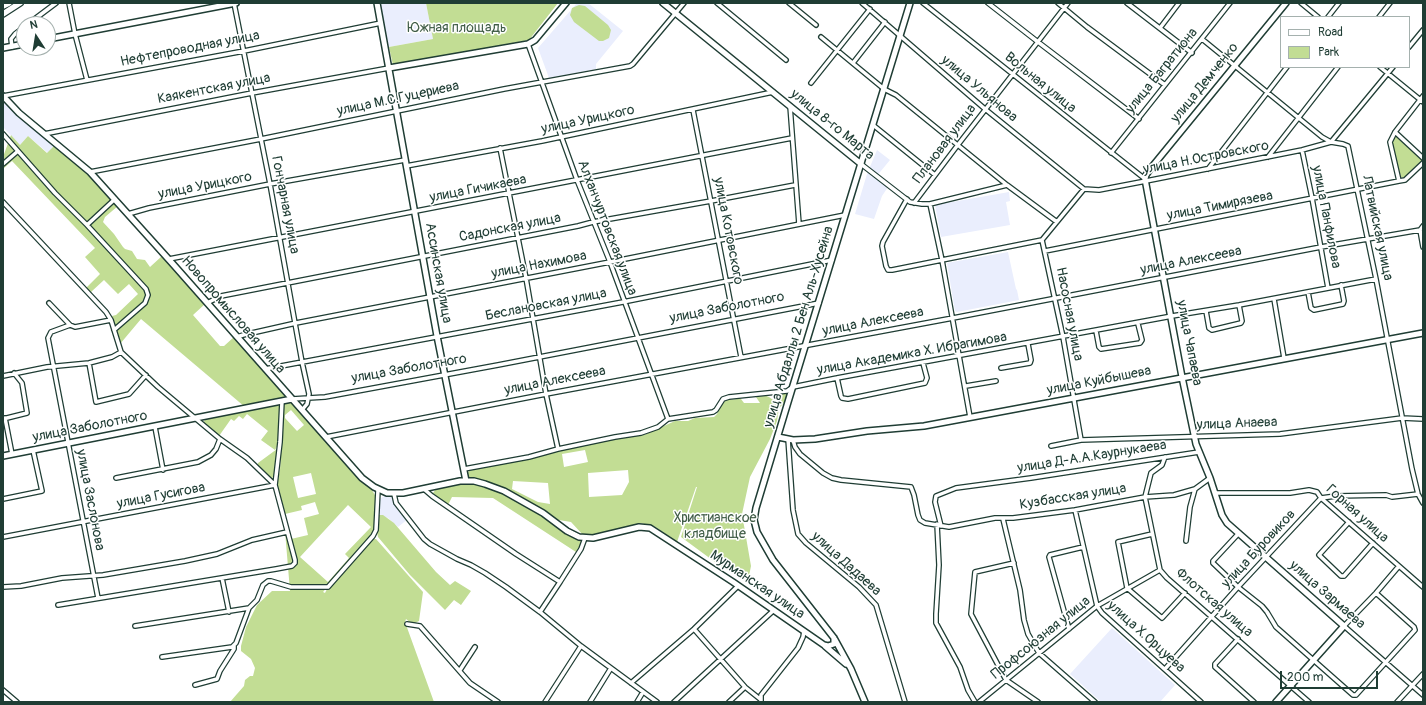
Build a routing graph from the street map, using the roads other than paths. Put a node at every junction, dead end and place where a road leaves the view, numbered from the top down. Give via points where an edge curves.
1 (9, 3) edge
2 (20, 3) edge
3 (56, 3) edge
4 (70, 3) edge
5 (234, 3) edge
6 (377, 3) edge
7 (566, 3) edge
8 (663, 3) edge
9 (684, 3) edge
10 (717, 3) edge
11 (788, 3) edge
12 (862, 3) edge
13 (910, 3) edge
14 (923, 3) edge
15 (988, 3) edge
16 (1058, 3) edge
17 (1068, 3) edge
18 (1126, 3) edge
19 (1179, 3) edge
20 (1230, 3) edge
21 (1286, 3) edge
22 (1301, 3) edge
23 (1339, 3) edge
24 (1390, 3) edge
25 (3, 6) edge
26 (1064, 8) junction
27 (870, 9) junction
28 (676, 13) junction
29 (3, 14) edge
30 (39, 16) edge
31 (1317, 16) edge
32 (1329, 16) edge
33 (1380, 16) edge
34 (885, 22) junction
35 (381, 23) junction
36 (816, 25) dead end
37 (1160, 28) junction
38 (1423, 30) edge
39 (16, 33) edge
40 (75, 34) junction
41 (900, 36) junction
42 (821, 37) dead end
43 (56, 38) edge
44 (1202, 39) junction
45 (1038, 42) junction
46 (528, 44) junction
47 (16, 46) edge
48 (1410, 46) edge
49 (12, 47) junction
50 (3, 48) edge
51 (244, 50) junction
52 (838, 51) junction
53 (1192, 53) junction
54 (786, 60) dead end
55 (853, 63) junction
56 (1234, 65) junction
57 (389, 68) junction
58 (1285, 68) edge
59 (1337, 68) edge
60 (1381, 68) edge
61 (1392, 68) edge
62 (1388, 74) junction
63 (1012, 75) junction
64 (87, 80) junction
65 (541, 82) junction
66 (811, 83) dead end
67 (1165, 86) junction
68 (884, 89) junction
69 (1267, 91) junction
70 (773, 92) junction
71 (252, 93) junction
72 (3, 96) edge
73 (1423, 96) edge
74 (1421, 101) edge
75 (790, 106) junction
76 (985, 109) junction
77 (693, 110) junction
78 (396, 111) junction
79 (1139, 118) junction
80 (1298, 118) junction
81 (873, 125) junction
82 (1395, 132) junction
83 (3, 134) edge
84 (44, 134) junction
85 (562, 137) junction
86 (792, 138) junction
87 (262, 139) junction
88 (1331, 142) junction
89 (957, 146) junction
90 (500, 148) junction
91 (18, 150) junction
92 (1302, 150) junction
93 (1111, 153) junction
94 (703, 156) junction
95 (1268, 157) junction
96 (1423, 158) edge
97 (405, 160) junction
98 (1423, 163) edge
99 (3, 164) edge
100 (861, 164) junction
101 (406, 166) junction
102 (1208, 169) junction
103 (90, 172) junction
104 (935, 175) junction
105 (577, 180) junction
106 (1145, 180) junction
107 (1399, 181) junction
108 (270, 184) junction
109 (795, 185) junction
110 (1007, 185) junction
111 (1084, 189) junction
112 (1358, 190) junction
113 (508, 194) junction
114 (1312, 198) junction
115 (115, 199) junction
116 (907, 199) junction
117 (3, 202) edge
118 (712, 202) junction
119 (914, 203) junction
120 (930, 204) junction
121 (415, 212) junction
122 (128, 214) junction
123 (845, 215) junction
124 (593, 222) junction
125 (1057, 222) junction
126 (799, 224) junction
127 (87, 225) junction
128 (1423, 226) edge
129 (1154, 230) junction
130 (1420, 230) junction
131 (280, 238) junction
132 (517, 238) junction
133 (1368, 239) junction
134 (1042, 240) junction
135 (719, 241) junction
136 (1320, 247) junction
137 (1423, 247) edge
138 (1045, 251) junction
139 (423, 256) junction
140 (169, 259) junction
141 (832, 260) junction
142 (942, 260) junction
143 (610, 262) junction
144 (526, 278) junction
145 (1164, 278) junction
146 (1376, 279) junction
147 (727, 281) junction
148 (288, 282) junction
149 (1341, 286) junction
150 (1328, 288) junction
151 (1308, 292) junction
152 (430, 297) junction
153 (1055, 298) junction
154 (1274, 299) junction
155 (623, 302) junction
156 (49, 303) dead end
157 (207, 303) junction
158 (819, 303) junction
159 (1239, 305) junction
160 (1206, 311) junction
161 (1172, 316) junction
162 (952, 318) junction
163 (532, 319) junction
164 (734, 319) junction
165 (111, 320) junction
166 (296, 322) junction
167 (1138, 324) junction
168 (70, 325) junction
169 (114, 330) junction
170 (1096, 331) junction
171 (1423, 333) edge
172 (437, 336) junction
173 (638, 337) junction
174 (1063, 337) junction
175 (237, 338) junction
176 (1387, 340) junction
177 (1028, 344) junction
178 (806, 346) junction
179 (120, 352) junction
180 (540, 356) junction
181 (960, 356) junction
182 (741, 357) junction
183 (1284, 358) junction
184 (89, 362) junction
185 (302, 362) junction
186 (923, 363) junction
187 (54, 366) junction
188 (1001, 368) dead end
189 (265, 369) junction
190 (14, 373) junction
191 (445, 374) junction
192 (651, 374) junction
193 (146, 375) junction
194 (3, 376) edge
195 (1182, 377) junction
196 (837, 378) junction
197 (996, 381) dead end
198 (966, 386) junction
199 (793, 387) junction
200 (546, 394) junction
201 (310, 398) junction
202 (1074, 398) junction
203 (292, 399) junction
204 (282, 401) junction
205 (302, 410) junction
206 (452, 412) junction
207 (970, 417) junction
208 (4, 418) edge
209 (194, 418) junction
210 (1402, 418) junction
211 (668, 419) junction
212 (1423, 419) edge
213 (155, 426) junction
214 (326, 437) junction
215 (778, 437) junction
216 (1195, 437) junction
217 (220, 439) junction
218 (790, 440) junction
219 (1081, 440) junction
220 (68, 443) junction
221 (1051, 446) dead end
222 (558, 449) junction
223 (33, 450) junction
224 (1199, 452) junction
225 (12, 454) junction
226 (3, 456) edge
227 (1165, 457) junction
228 (464, 469) junction
229 (163, 470) junction
230 (116, 478) dead end
231 (1210, 478) junction
232 (466, 481) junction
233 (275, 485) junction
234 (1195, 489) junction
235 (378, 490) junction
236 (426, 490) junction
237 (1215, 493) junction
238 (394, 494) junction
239 (1418, 494) junction
240 (1145, 497) junction
241 (1321, 498) junction
242 (3, 499) edge
243 (1423, 504) edge
244 (1220, 509) joint
245 (1075, 510) junction
246 (1003, 518) junction
247 (83, 521) junction
248 (1349, 522) junction
249 (937, 524) junction
250 (941, 526) junction
251 (287, 532) junction
252 (1238, 533) junction
253 (1152, 534) junction
254 (3, 536) edge
255 (585, 538) junction
256 (1186, 541) dead end
257 (1373, 543) junction
258 (1083, 547) junction
259 (1266, 557) junction
260 (1014, 563) junction
261 (1399, 566) junction
262 (1160, 570) junction
263 (93, 576) junction
264 (222, 578) junction
265 (560, 582) junction
266 (738, 586) junction
267 (3, 587) edge
268 (1238, 587) junction
269 (1423, 587) edge
270 (1127, 588) junction
271 (1376, 592) junction
272 (1185, 593) junction
273 (98, 598) junction
274 (58, 605) dead end
275 (1096, 606) junction
276 (249, 608) junction
277 (774, 610) junction
278 (229, 612) junction
279 (540, 612) junction
280 (1212, 616) junction
281 (407, 624) dead end
282 (135, 626) dead end
283 (1344, 626) junction
284 (694, 629) junction
285 (1069, 629) junction
286 (804, 631) junction
287 (834, 638) junction
288 (1238, 639) junction
289 (824, 645) junction
290 (234, 646) junction
291 (475, 646) dead end
292 (582, 646) junction
293 (1039, 654) junction
294 (162, 657) dead end
295 (721, 659) junction
296 (1313, 660) junction
297 (1386, 662) junction
298 (611, 668) junction
299 (851, 669) junction
300 (1165, 669) junction
301 (460, 670) junction
302 (1423, 674) edge
303 (1006, 680) junction
304 (631, 683) junction
305 (195, 685) dead end
306 (1290, 685) junction
307 (1412, 686) junction
308 (746, 687) junction
309 (3, 690) edge
310 (643, 692) junction
311 (1423, 694) edge
312 (761, 701) edge
313 (1092, 701) edge
314 (17, 702) edge
315 (498, 702) edge
316 (545, 702) edge
317 (590, 702) edge
318 (637, 702) edge
319 (656, 702) edge
320 (674, 702) edge
321 (729, 702) edge
322 (865, 702) edge
323 (905, 702) edge
324 (975, 702) edge
325 (979, 702) edge
326 (1038, 702) edge
327 (1201, 702) edge
328 (1254, 702) edge
329 (1276, 702) edge
330 (1309, 702) edge
331 (1397, 702) edge

1 - 25 main road
2 - 29 main road
3 - 30 street
4 - 40 street
5 - 40 street
5 - 51 street, Гончарная улица
6 - 35 street, Ассинская улица
7 - 46 street via 535,40
8 - 28 street, улица 8-го Марта
9 - 28 street, улица М.С.Гуцериева
10 - 54 street
11 - 36 street
12 - 27 street, улица Ульянова
13 - 41 street, улица Абдаллы 2 Бен Аль-Хусейна
14 - 63 street, Вольная улица
15 - 45 street
16 - 26 street
17 - 26 street, Плановая улица
18 - 37 street
19 - 37 street
20 - 44 street, улица Багратиона
21 - 56 street, улица Демченко
22 - 31 street
23 - 32 street
24 - 33 street
26 - 45 street, Плановая улица
26 - 67 street
27 - 34 street, улица Ульянова
27 - 52 street
28 - 65 street, улица М.С.Гуцериева via 633,64
28 - 70 street, улица 8-го Марта
34 - 41 street, улица Ульянова
34 - 55 street
35 - 51 street, Нефтепроводная улица
35 - 57 street, Ассинская улица
37 - 53 street
38 - 48 street
39 - 49 street via 11,39
40 - 43 street
40 - 64 street
41 - 68 street, улица Абдаллы 2 Бен Аль-Хусейна
41 - 76 street, улица Ульянова
42 - 52 street
44 - 53 street, улица Багратиона
44 - 56 street, Латвийская улица
45 - 63 street, Плановая улица
45 - 79 street
46 - 57 street
46 - 65 street, Алханчуртовская улица
47 - 49 street
49 - 50 street
51 - 64 street, Нефтепроводная улица
51 - 71 street, Гончарная улица
52 - 55 street
52 - 66 street
53 - 67 street, улица Багратиона
55 - 68 street
56 - 69 street, Латвийская улица
56 - 106 street, улица Демченко via 1146,174
57 - 71 street, Каякентская улица
57 - 78 street, Ассинская улица
58 - 69 street
59 - 80 street
60 - 62 street
61 - 62 street
62 - 74 street
62 - 88 street
63 - 76 street, Плановая улица
63 - 93 street, Вольная улица
64 - 72 street, Нефтепроводная улица
65 - 78 street, улица М.С.Гуцериева
65 - 85 street, Алханчуртовская улица
67 - 79 street, улица Багратиона
68 - 81 street, улица Абдаллы 2 Бен Аль-Хусейна
68 - 89 street via 896,95
69 - 80 street, Латвийская улица
69 - 102 street
70 - 75 street, улица 8-го Марта
70 - 77 street, улица Урицкого
71 - 84 street, Каякентская улица
71 - 87 street, Гончарная улица
72 - 84 street, Новопромысловая улица
73 - 74 street
74 - 82 street
75 - 86 street
75 - 100 street, улица 8-го Марта
76 - 89 street, Плановая улица
76 - 111 street, улица Ульянова
77 - 85 street, улица Урицкого
77 - 94 street, улица Котовского
78 - 87 street, улица М.С.Гуцериева
78 - 97 street, Ассинская улица
79 - 93 street, улица Багратиона
80 - 88 street, Латвийская улица
80 - 95 street
81 - 100 street, улица Абдаллы 2 Бен Аль-Хусейна
81 - 104 street
82 - 96 street
82 - 107 street via 1390,142
83 - 91 street
84 - 103 street, Новопромысловая улица
85 - 90 street, улица Урицкого
85 - 105 street, Алханчуртовская улица
86 - 94 street, улица Гичикаева
86 - 109 street
87 - 103 street, улица М.С.Гуцериева
87 - 108 street, Гончарная улица
88 - 92 street, улица Н.Островского
88 - 112 street, Латвийская улица via 1348,146
89 - 104 street, Плановая улица
89 - 110 street
90 - 101 street, улица Урицкого
90 - 113 street
91 - 99 street
91 - 127 street
92 - 95 street, улица Н.Островского
92 - 114 street, улица Панфилова
93 - 106 street, Вольная улица
94 - 105 street, улица Гичикаева
94 - 118 street, улица Котовского
95 - 102 street, улица Н.Островского
97 - 101 street, Ассинская улица
97 - 108 street, улица Урицкого
98 - 107 street via 1405,180
100 - 116 street, улица 8-го Марта
100 - 123 street, улица Абдаллы 2 Бен Аль-Хусейна
101 - 121 street, Ассинская улица
102 - 106 street, улица Н.Островского
103 - 115 street, Новопромысловая улица
104 - 119 street, Плановая улица
105 - 113 street, улица Гичикаева
105 - 124 street, Алханчуртовская улица
106 - 111 street, улица Н.Островского via 1098,190
106 - 129 street, улица Чапаева
107 - 112 street, улица Тимирязева
108 - 122 street, улица Урицкого
108 - 131 street, Гончарная улица
109 - 118 street, Садонская улица
109 - 126 street
110 - 120 street, улица 8-го Марта
110 - 125 street
111 - 125 street
112 - 114 street, улица Тимирязева
112 - 133 street, Латвийская улица
113 - 121 street, улица Гичикаева
113 - 132 street
114 - 129 street, улица Тимирязева
114 - 136 street, улица Панфилова
115 - 122 street, Новопромысловая улица
115 - 127 street
116 - 119 street, улица 8-го Марта
116 - 142 street via 883,242 888,270
117 - 165 street
118 - 124 street, Садонская улица
118 - 135 street, улица Котовского
119 - 120 street, улица 8-го Марта
120 - 142 street, Плановая улица
121 - 131 street, улица Гичикаева
121 - 139 street, Ассинская улица
122 - 140 street, Новопромысловая улица
123 - 126 street, улица Нахимова
123 - 141 street, улица Абдаллы 2 Бен Аль-Хусейна
124 - 132 street, Садонская улица
124 - 143 street, Алханчуртовская улица
125 - 134 street
126 - 135 street, улица Нахимова
127 - 169 street via 144,287 148,295 142,307
128 - 130 street
129 - 138 street, улица Тимирязева
129 - 145 street, улица Чапаева
130 - 133 street, улица Алексеева
130 - 137 street
131 - 140 street, улица Гичикаева
131 - 148 street, Гончарная улица
132 - 139 street, Садонская улица
132 - 144 street
133 - 136 street, улица Алексеева
133 - 146 street, Латвийская улица
134 - 138 street, Насосная улица
134 - 142 street
135 - 143 street, улица Нахимова
135 - 147 street, улица Котовского
136 - 145 street, улица Алексеева
136 - 150 street, улица Панфилова
138 - 153 street, Насосная улица
139 - 148 street, Садонская улица
139 - 152 street, Ассинская улица
140 - 157 street, Новопромысловая улица
141 - 147 street, Беслановская улица
141 - 158 street, улица Абдаллы 2 Бен Аль-Хусейна
142 - 162 street, Плановая улица
143 - 144 street, улица Нахимова
143 - 155 street, Алханчуртовская улица
144 - 152 street, улица Нахимова
144 - 163 street
145 - 153 street, улица Алексеева
145 - 161 street, улица Чапаева
146 - 149 street, улица Академика Х. Ибрагимова
146 - 176 street, Латвийская улица
147 - 155 street, Беслановская улица
147 - 164 street, улица Котовского
148 - 157 street, Садонская улица via 221,296
148 - 166 street, Гончарная улица
149 - 150 street, улица Академика Х. Ибрагимова
149 - 151 street via 1343,304 1314,310 1311,309
150 - 151 street, улица Академика Х. Ибрагимова
151 - 154 street, улица Академика Х. Ибрагимова
152 - 166 street, улица Нахимова
152 - 172 street, Ассинская улица
153 - 162 street, улица Алексеева
153 - 174 street, Насосная улица
154 - 159 street, улица Академика Х. Ибрагимова
154 - 183 street
155 - 163 street, Беслановская улица
155 - 173 street, Алханчуртовская улица
156 - 168 street
157 - 175 street, Новопромысловая улица
158 - 164 street, улица Заболотного
158 - 178 street, улица Абдаллы 2 Бен Аль-Хусейна
159 - 160 street, улица Академика Х. Ибрагимова
159 - 160 street via 1242,323 1212,330 1209,328
160 - 161 street, улица Академика Х. Ибрагимова
161 - 167 street, улица Академика Х. Ибрагимова
161 - 195 street, улица Чапаева
162 - 178 street, улица Алексеева
162 - 181 street, Плановая улица
163 - 172 street, Беслановская улица
163 - 180 street
164 - 173 street, улица Заболотного
164 - 182 street, улица Котовского
165 - 168 street via 80,327
165 - 169 street
166 - 175 street, улица Нахимова
166 - 185 street, Гончарная улица
167 - 170 street, улица Академика Х. Ибрагимова
167 - 170 street via 1142,340 1140,343 1101,349
168 - 187 street, улица Заслонова via 48,335
169 - 179 street
170 - 174 street, улица Академика Х. Ибрагимова
171 - 176 street, улица Куйбышева
172 - 185 street, Беслановская улица
172 - 191 street, Ассинская улица
173 - 180 street, улица Заболотного
173 - 192 street, Алханчуртовская улица
174 - 177 street, улица Академика Х. Ибрагимова
174 - 202 street, Насосная улица
175 - 189 street, Новопромысловая улица
176 - 183 street, улица Куйбышева
176 - 210 street, Латвийская улица
177 - 181 street, улица Академика Х. Ибрагимова
177 - 188 street via 1031,362
178 - 182 street, улица Алексеева
178 - 199 street, улица Абдаллы 2 Бен Аль-Хусейна
179 - 184 street via 112,357
179 - 193 street
180 - 191 street, улица Заболотного
180 - 200 street
181 - 186 street, улица Академика Х. Ибрагимова
181 - 198 street, Плановая улица
182 - 192 street, улица Алексеева
183 - 195 street, улица Куйбышева
184 - 187 street
184 - 193 street via 96,402 130,394
185 - 189 street, Беслановская улица
185 - 201 street, Гончарная улица
186 - 196 street, улица Академика Х. Ибрагимова
186 - 196 street via 927,378 925,383 848,399 842,398
187 - 190 street
187 - 220 street, улица Заслонова
189 - 203 street, Новопромысловая улица
190 - 194 street
190 - 208 street via 22,383 27,413
191 - 201 street, улица Заболотного
191 - 206 street, Ассинская улица
192 - 200 street, улица Алексеева
192 - 211 street, Алханчуртовская улица
193 - 209 street
195 - 202 street, улица Куйбышева
195 - 216 street, улица Чапаева
196 - 199 street, улица Академика Х. Ибрагимова
197 - 198 street
198 - 207 street, Плановая улица
199 - 211 street, улица Академика Х. Ибрагимова via 787,391 729,397 723,399 713,412
199 - 215 street, улица Абдаллы 2 Бен Аль-Хусейна
200 - 206 street, улица Алексеева
200 - 222 street
201 - 203 street, улица Заболотного
201 - 205 street
202 - 207 street, улица Куйбышева
202 - 219 street, Насосная улица
203 - 204 street, улица Заболотного
203 - 205 street, Новопромысловая улица
204 - 209 street, улица Заболотного
204 - 233 street
205 - 214 street, Новопромысловая улица
206 - 214 street, улица Алексеева
206 - 228 street, Ассинская улица
207 - 218 street, улица Куйбышева via 912,428
208 - 225 street
209 - 213 street, улица Заболотного
209 - 217 street
210 - 212 street, улица Анаева
210 - 216 street, улица Анаева via 1280,434
210 - 239 street, Латвийская улица
211 - 222 street, улица Академика Х. Ибрагимова via 658,427 641,433
213 - 220 street, улица Заболотного
213 - 229 street
214 - 235 street, Новопромысловая улица via 362,478
215 - 218 street, улица Куйбышева
215 - 287 street, улица Абдаллы 2 Бен Аль-Хусейна via 756,508 755,527 773,560
216 - 219 street, улица Анаева
216 - 224 street, улица Чапаева
217 - 229 street via 216,449 205,459
217 - 233 street via 247,458
218 - 249 street via 800,454 832,478 911,487 920,520
218 - 323 street, улица Дадаева via 793,510 798,534 876,605
219 - 221 street, улица Анаева
220 - 223 street, улица Заболотного
220 - 247 street, улица Заслонова
222 - 228 street, улица Академика Х. Ибрагимова
223 - 225 street, улица Заболотного
223 - 242 street via 42,491
224 - 227 street, улица Д-А.А.Каурнукаева
224 - 231 street, улица Чапаева
225 - 226 street, улица Заболотного
227 - 240 street, Флотская улица via 1162,465 1151,472
227 - 250 street, улица Д-А.А.Каурнукаева via 956,488 936,496
228 - 232 street, Ассинская улица
229 - 230 street
231 - 234 street, Кузбасская улица
231 - 237 street, улица Чапаева
232 - 236 street, Новопромысловая улица
232 - 255 street, Мурманская улица via 474,481 504,491 543,513 567,531
233 - 247 street, улица Гусигова
233 - 251 street
234 - 240 street, Кузбасская улица via 1174,495
234 - 256 street
235 - 238 street, Новопромысловая улица
235 - 276 street via 376,530 373,536 328,587 290,587 268,581
236 - 238 street, Новопромысловая улица
236 - 265 street
237 - 241 street, Горная улица via 1290,493 1309,490 1317,492
237 - 244 street, улица Чапаева
238 - 279 street via 400,508 430,544 485,573
239 - 241 street
239 - 243 street, Латвийская улица
240 - 245 street, Кузбасская улица
240 - 253 street, Флотская улица
241 - 248 street, Горная улица
241 - 259 street, улица Буровиков
244 - 252 street, улица Зармаева via 1224,519
245 - 246 street, Кузбасская улица
245 - 258 street, улица Х.Орцуева
246 - 250 street, Кузбасская улица
246 - 260 street
247 - 254 street, улица Гусигова
247 - 263 street, улица Заслонова
248 - 257 street, Горная улица
248 - 257 street via 1318,555 1340,576 1344,576
249 - 250 street
249 - 324 street via 939,565 936,623 960,667
251 - 263 street via 252,540 217,554
251 - 264 street via 295,560 292,566
252 - 259 street, улица Зармаева
252 - 268 street via 1212,562
253 - 262 street, Флотская улица
253 - 270 street via 1118,542
255 - 265 street
255 - 266 street, Мурманская улица via 605,536 639,527 650,528
257 - 261 street, Горная улица
258 - 275 street, улица Х.Орцуева
258 - 285 street via 1048,557
259 - 268 street, улица Буровиков
259 - 283 street, улица Зармаева
260 - 293 street via 1026,628
260 - 303 street via 975,572 971,613
261 - 269 street, Горная улица
261 - 271 street
262 - 270 street, Профсоюзная улица
262 - 272 street, Флотская улица
263 - 267 street
263 - 273 street, улица Заслонова
264 - 273 street
264 - 278 street
265 - 279 street
266 - 277 street, Мурманская улица
266 - 284 street
268 - 280 street, улица Буровиков
268 - 296 street via 1262,606 1276,627
270 - 272 street via 1162,618
270 - 275 street, Профсоюзная улица
271 - 283 street
271 - 297 street via 1415,629
272 - 280 street, Флотская улица
273 - 274 street
275 - 285 street, Профсоюзная улица
275 - 300 street, улица Х.Орцуева
276 - 278 street
276 - 290 street
277 - 286 street, Мурманская улица
277 - 295 street
278 - 282 street
279 - 292 street
280 - 288 street, Флотская улица
280 - 300 street, улица Буровиков
281 - 301 street via 420,626
283 - 296 street
283 - 297 street, улица Зармаева
284 - 295 street
284 - 304 street
285 - 293 street, Профсоюзная улица
286 - 289 street, Мурманская улица
286 - 312 street via 798,648 761,694
287 - 289 street via 834,644
287 - 299 street, улица Абдаллы 2 Бен Аль-Хусейна
288 - 306 street, Флотская улица
288 - 328 street via 1214,666
289 - 299 street, Мурманская улица
290 - 294 street
290 - 305 street via 217,678
291 - 301 street
292 - 298 street
292 - 316 street
293 - 303 street, Профсоюзная улица
293 - 313 street
295 - 308 street
295 - 320 street
296 - 297 street via 1354,695
296 - 306 street
297 - 307 street, улица Зармаева
298 - 304 street
298 - 317 street
299 - 322 street, улица Абдаллы 2 Бен Аль-Хусейна
300 - 327 street, улица Х.Орцуева
301 - 315 street via 470,683
302 - 307 street
303 - 325 street, Профсоюзная улица
303 - 326 street
304 - 310 street
306 - 329 street
306 - 330 street, Флотская улица
307 - 311 street, улица Зармаева
307 - 331 street
308 - 312 street
308 - 321 street
309 - 314 street
310 - 318 street
310 - 319 street

